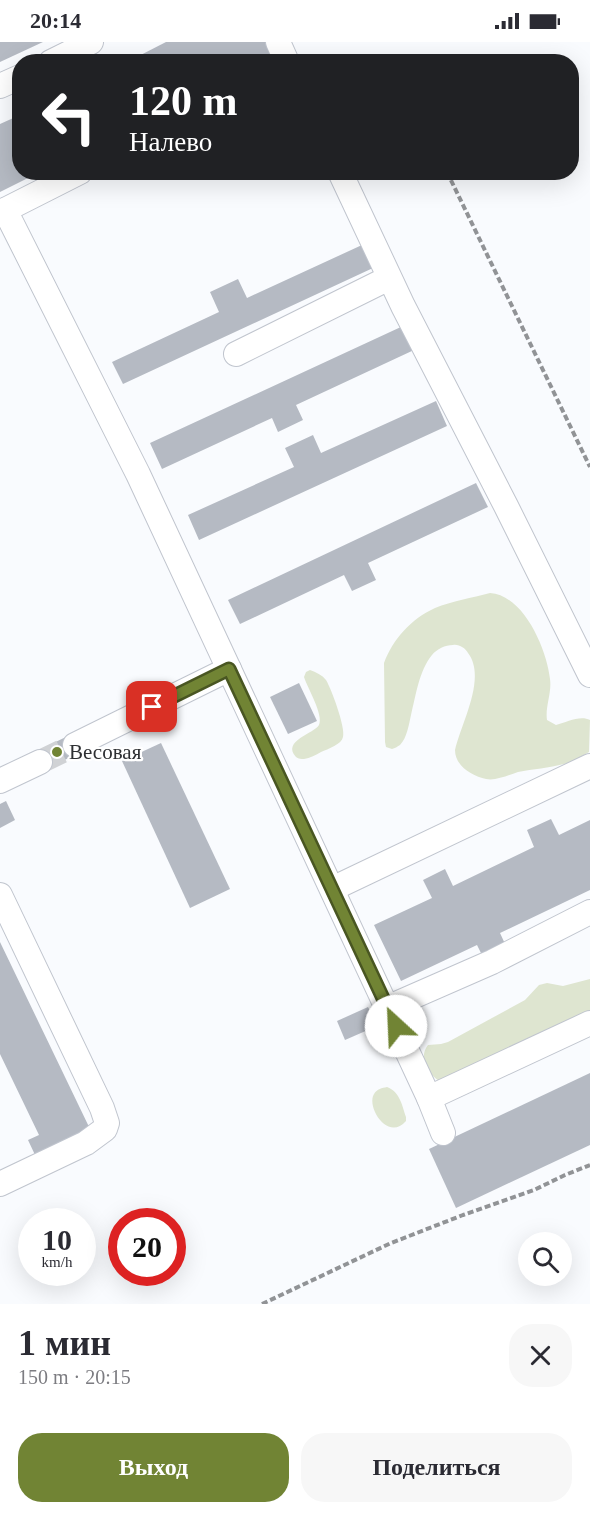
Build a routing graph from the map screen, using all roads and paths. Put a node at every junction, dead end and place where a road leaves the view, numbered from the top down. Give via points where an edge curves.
1 (91, 42) edge
2 (67, 54) edge
3 (64, 180) edge
4 (344, 180) edge
5 (451, 180) edge
6 (2, 211) edge
7 (389, 278) junction
8 (236, 354) dead end
9 (590, 467) edge
10 (229, 669) junction
11 (590, 675) edge
12 (75, 745) tunnel mouth
13 (40, 762) tunnel mouth
14 (590, 766) edge
15 (0, 781) edge
16 (332, 889) junction
17 (0, 895) edge
18 (590, 912) edge
19 (387, 1008) junction
20 (590, 1023) edge
21 (429, 1098) junction
22 (443, 1133) dead end
23 (590, 1165) edge
24 (2, 1179) edge
25 (262, 1304) edge

1 - 2 lane
3 - 6 lane
4 - 7 lane
5 - 9 path
6 - 10 lane via 138,474
7 - 8 lane
7 - 11 lane
10 - 12 lane
10 - 16 lane
13 - 15 lane
14 - 16 lane
16 - 19 lane
17 - 24 lane via 107,1123 86,1143
18 - 19 lane via 492,962
19 - 21 lane
20 - 21 lane
21 - 22 lane
23 - 25 path via 391,1244

